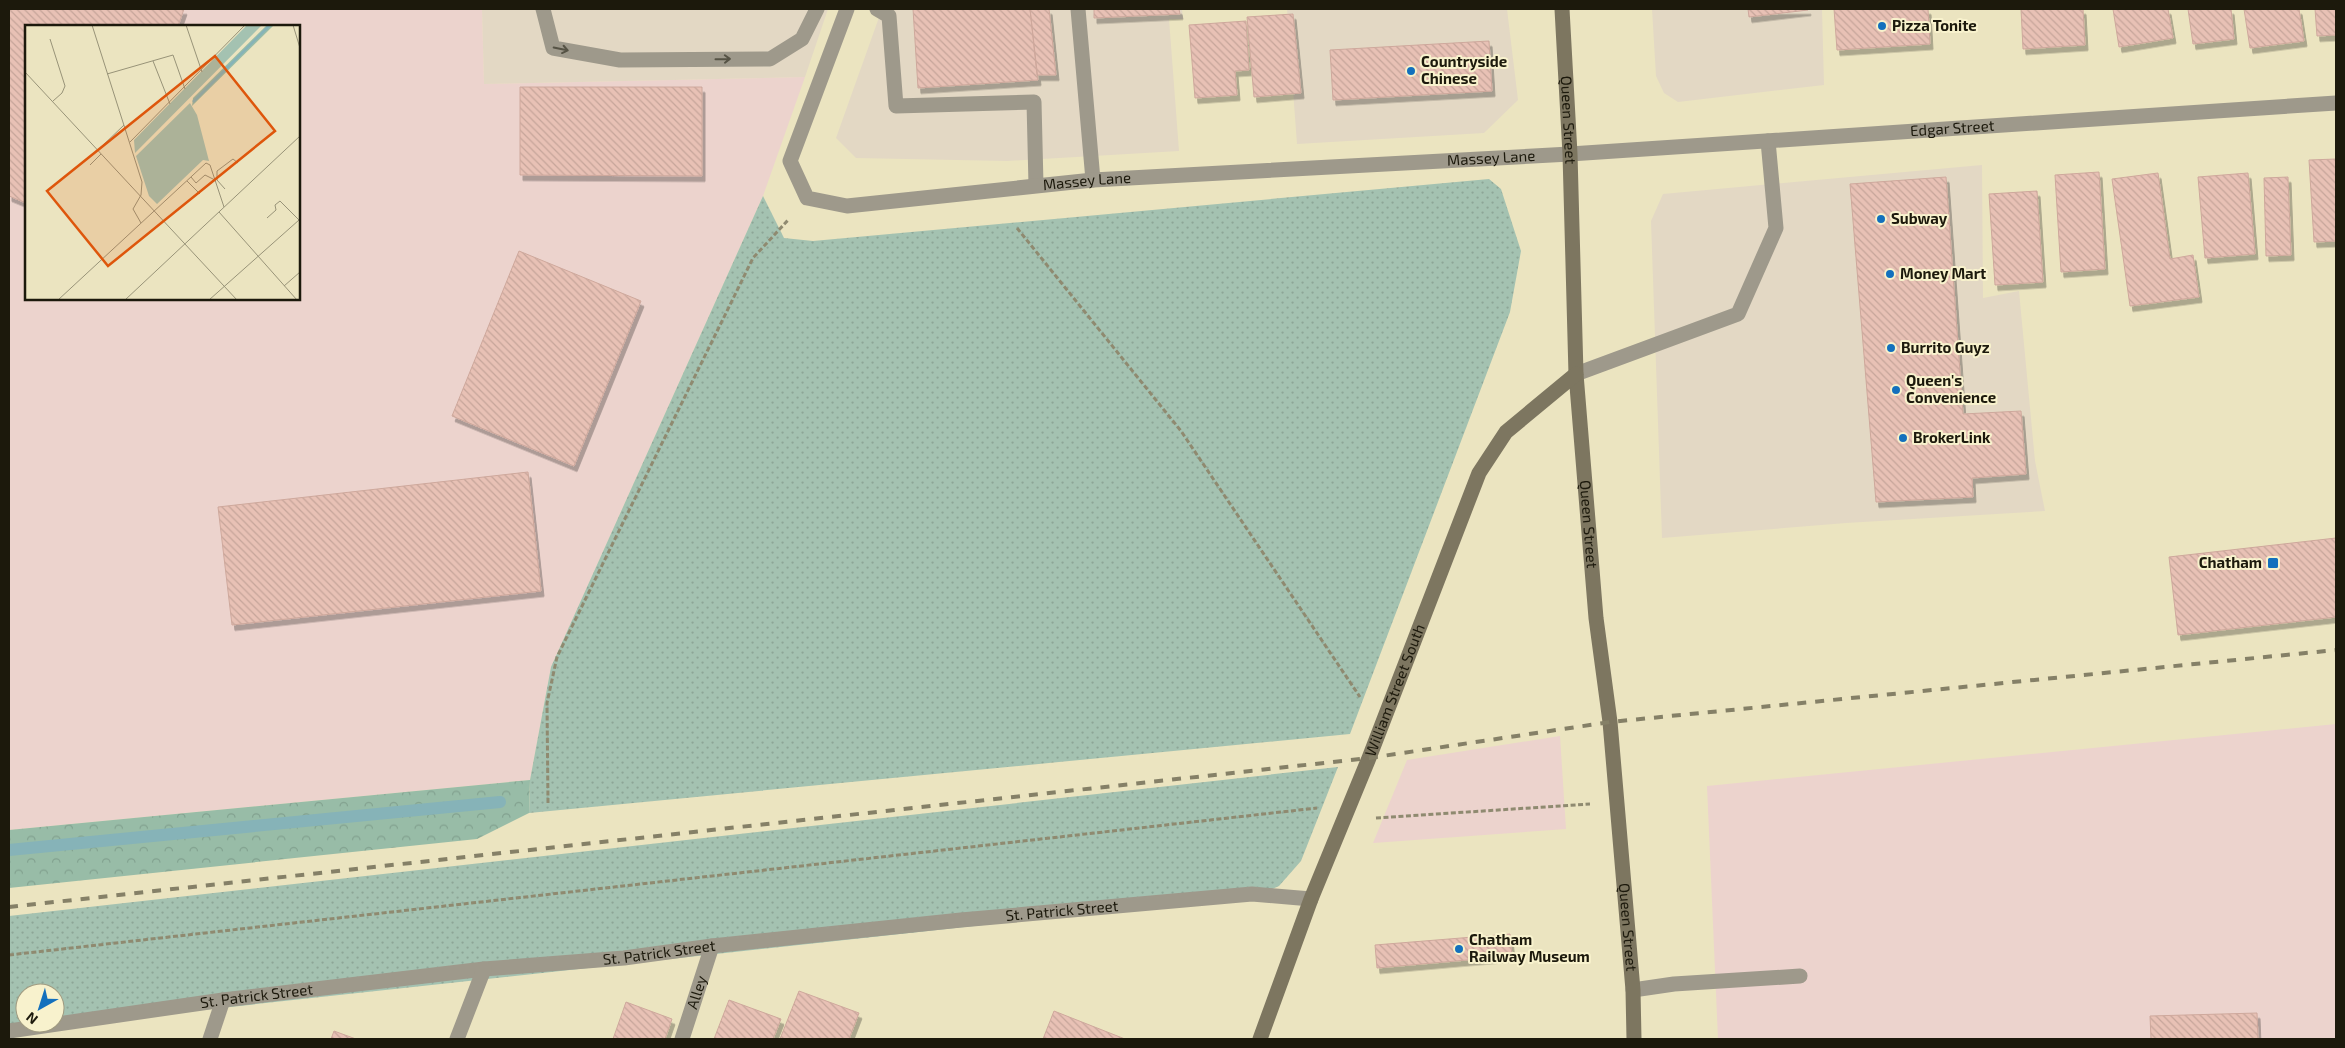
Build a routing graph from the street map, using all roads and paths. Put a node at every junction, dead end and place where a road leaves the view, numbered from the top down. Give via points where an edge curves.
1 (543, 9) edge
2 (818, 9) edge
3 (847, 9) edge
4 (877, 9) edge
5 (1078, 9) edge
6 (1562, 9) edge
7 (2336, 103) edge
8 (1768, 141) junction
9 (1570, 154) junction
10 (1093, 180) junction
11 (1036, 185) junction
12 (807, 198) junction
13 (1017, 228) dead end
14 (1576, 374) junction
15 (1360, 697) dead end
16 (1616, 802) junction
17 (548, 803) dead end
18 (1349, 805) junction
19 (1343, 820) junction
20 (1311, 899) junction
21 (712, 946) junction
22 (9, 955) edge
23 (484, 969) junction
24 (1800, 976) dead end
25 (1633, 990) junction
26 (223, 1000) junction
27 (9, 1031) edge
28 (210, 1039) edge
29 (457, 1039) edge
30 (682, 1039) edge
31 (1260, 1039) edge
32 (1634, 1039) edge

1 -> 2 street via 553,48 620,60 770,59 802,39
3 - 12 street via 790,161
4 - 11 street via 889,16 896,106 1034,102
5 - 10 street
6 - 9 main road, Queen Street
7 - 8 street, Edgar Street
8 - 9 street, Edgar Street
8 - 14 street via 1776,228 1738,314
9 - 10 street, Massey Lane
9 - 14 main road, Queen Street
10 - 11 street, Massey Lane
11 - 12 street, Massey Lane via 846,206
12 - 17 path via 753,258 557,657 548,703
13 - 15 path via 1181,431
14 - 16 main road, Queen Street via 1596,618 1610,722
14 - 18 main road, William Street South via 1506,432 1479,474
16 - 19 path
16 - 25 main road, Queen Street
18 - 19 main road, William Street South
18 - 22 path
19 - 20 main road, William Street South
20 - 21 street, St. Patrick Street via 1252,894
20 - 31 main road, William Street South
21 - 23 street, St. Patrick Street via 624,958
21 - 30 street, Alley
23 - 26 street, St. Patrick Street
23 - 29 street
24 - 25 street via 1674,984
25 - 32 main road, Queen Street
26 - 27 street, St. Patrick Street
26 - 28 street

